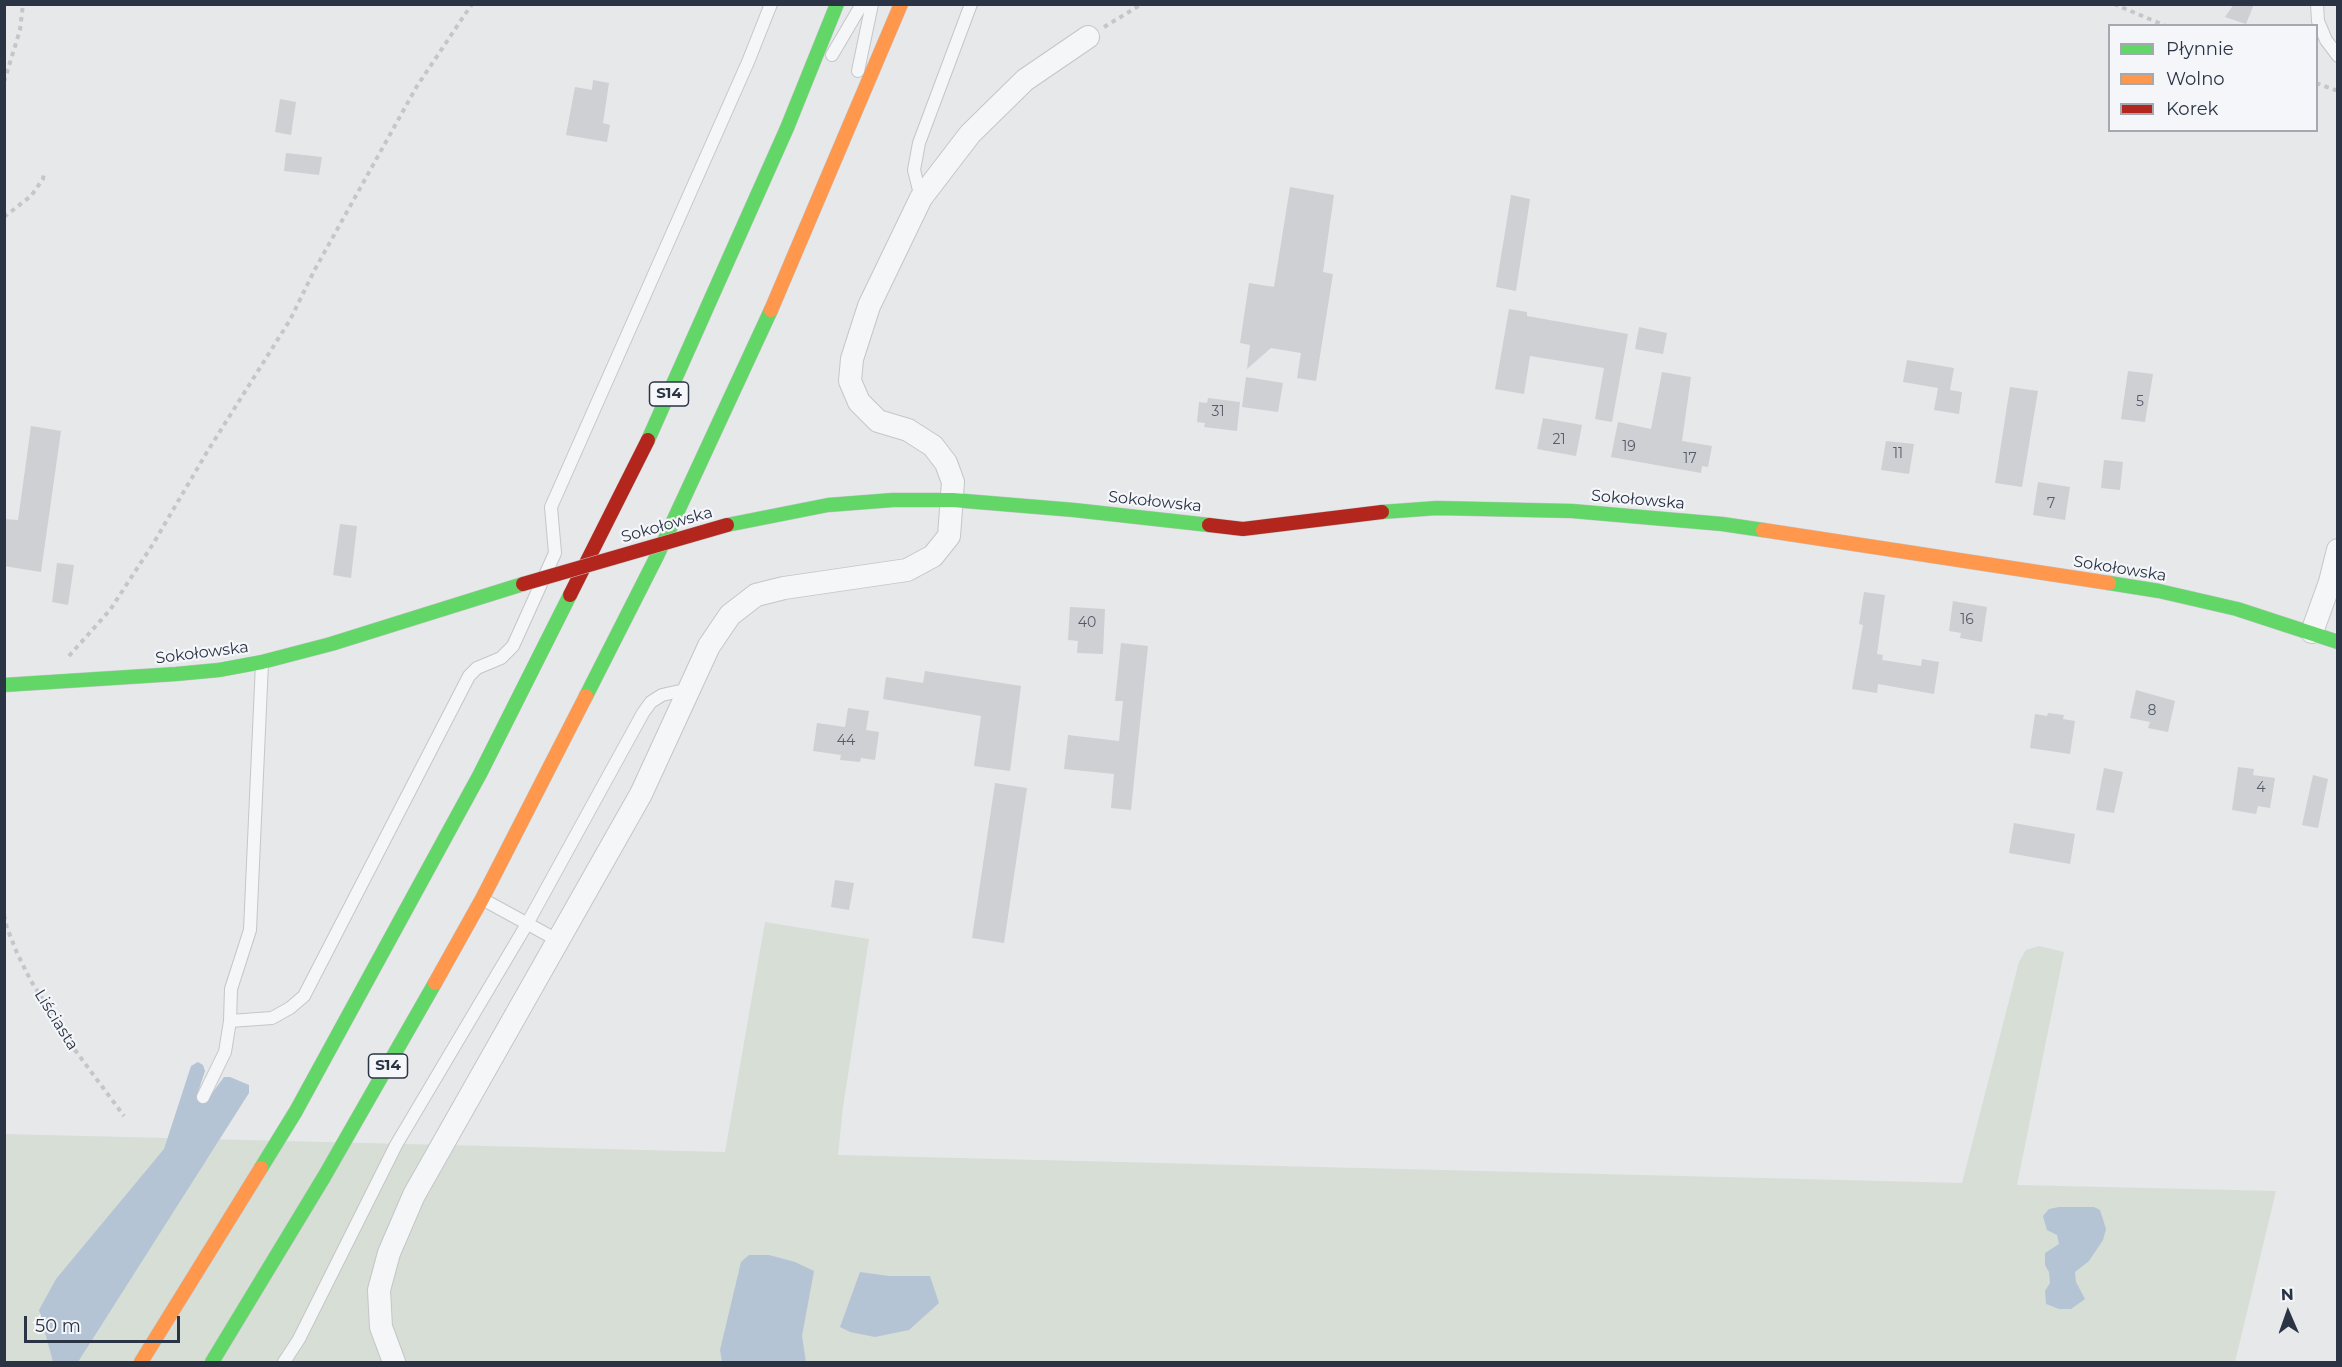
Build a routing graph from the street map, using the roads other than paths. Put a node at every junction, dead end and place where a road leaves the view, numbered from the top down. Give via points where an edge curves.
1 (771, 4) edge
2 (837, 4) edge
3 (862, 4) edge
4 (872, 4) edge
5 (901, 4) edge
6 (971, 4) edge
7 (2317, 4) edge
8 (1088, 37) road end
9 (2337, 56) edge
10 (787, 128) junction
11 (842, 148) junction
12 (921, 198) junction
13 (953, 500) junction
14 (2337, 550) edge
15 (2312, 632) junction
16 (2337, 642) edge
17 (262, 662) junction
18 (4, 685) edge
19 (689, 689) junction
20 (482, 899) junction
21 (527, 924) junction
22 (559, 941) junction
23 (230, 1022) junction
24 (203, 1097) dead end
25 (141, 1362) edge
26 (212, 1362) edge
27 (284, 1362) edge
28 (394, 1362) edge

1 - 23 lane via 551,507 555,553 513,646 501,658 477,668 469,676 304,996 272,1018
2 - 10 main road, S14
3 - 10 lane
4 - 11 lane
5 - 11 main road, S14
6 - 12 lane via 919,143 914,170
7 - 9 lane via 2318,21
8 - 12 street via 1024,80 970,134
10 - 25 main road, S14 via 642,453 480,774 296,1111
11 - 20 main road, S14 via 657,556
12 - 13 street via 868,306 852,359 850,381 859,402 878,421 908,430 933,446 946,463 953,483
13 - 15 main road, Sokołowska via 1243,528 1437,508 1572,511 1722,524 2159,591 2197,598
13 - 17 main road, Sokołowska, bridge via 828,505 727,525
13 - 19 street via 949,536 933,556 907,570 784,588 756,596 730,615 709,646
14 - 15 street
15 - 16 main road, Sokołowska
17 - 18 main road, Sokołowska via 176,674
17 - 23 lane via 250,930 231,988
19 - 21 lane via 662,695 643,713
19 - 22 street via 641,794
20 - 21 lane
20 - 26 main road, S14 via 330,1167
21 - 22 lane
21 - 27 lane via 396,1145
22 - 28 street via 414,1195 389,1253 379,1290 381,1327
23 - 24 lane via 225,1052

